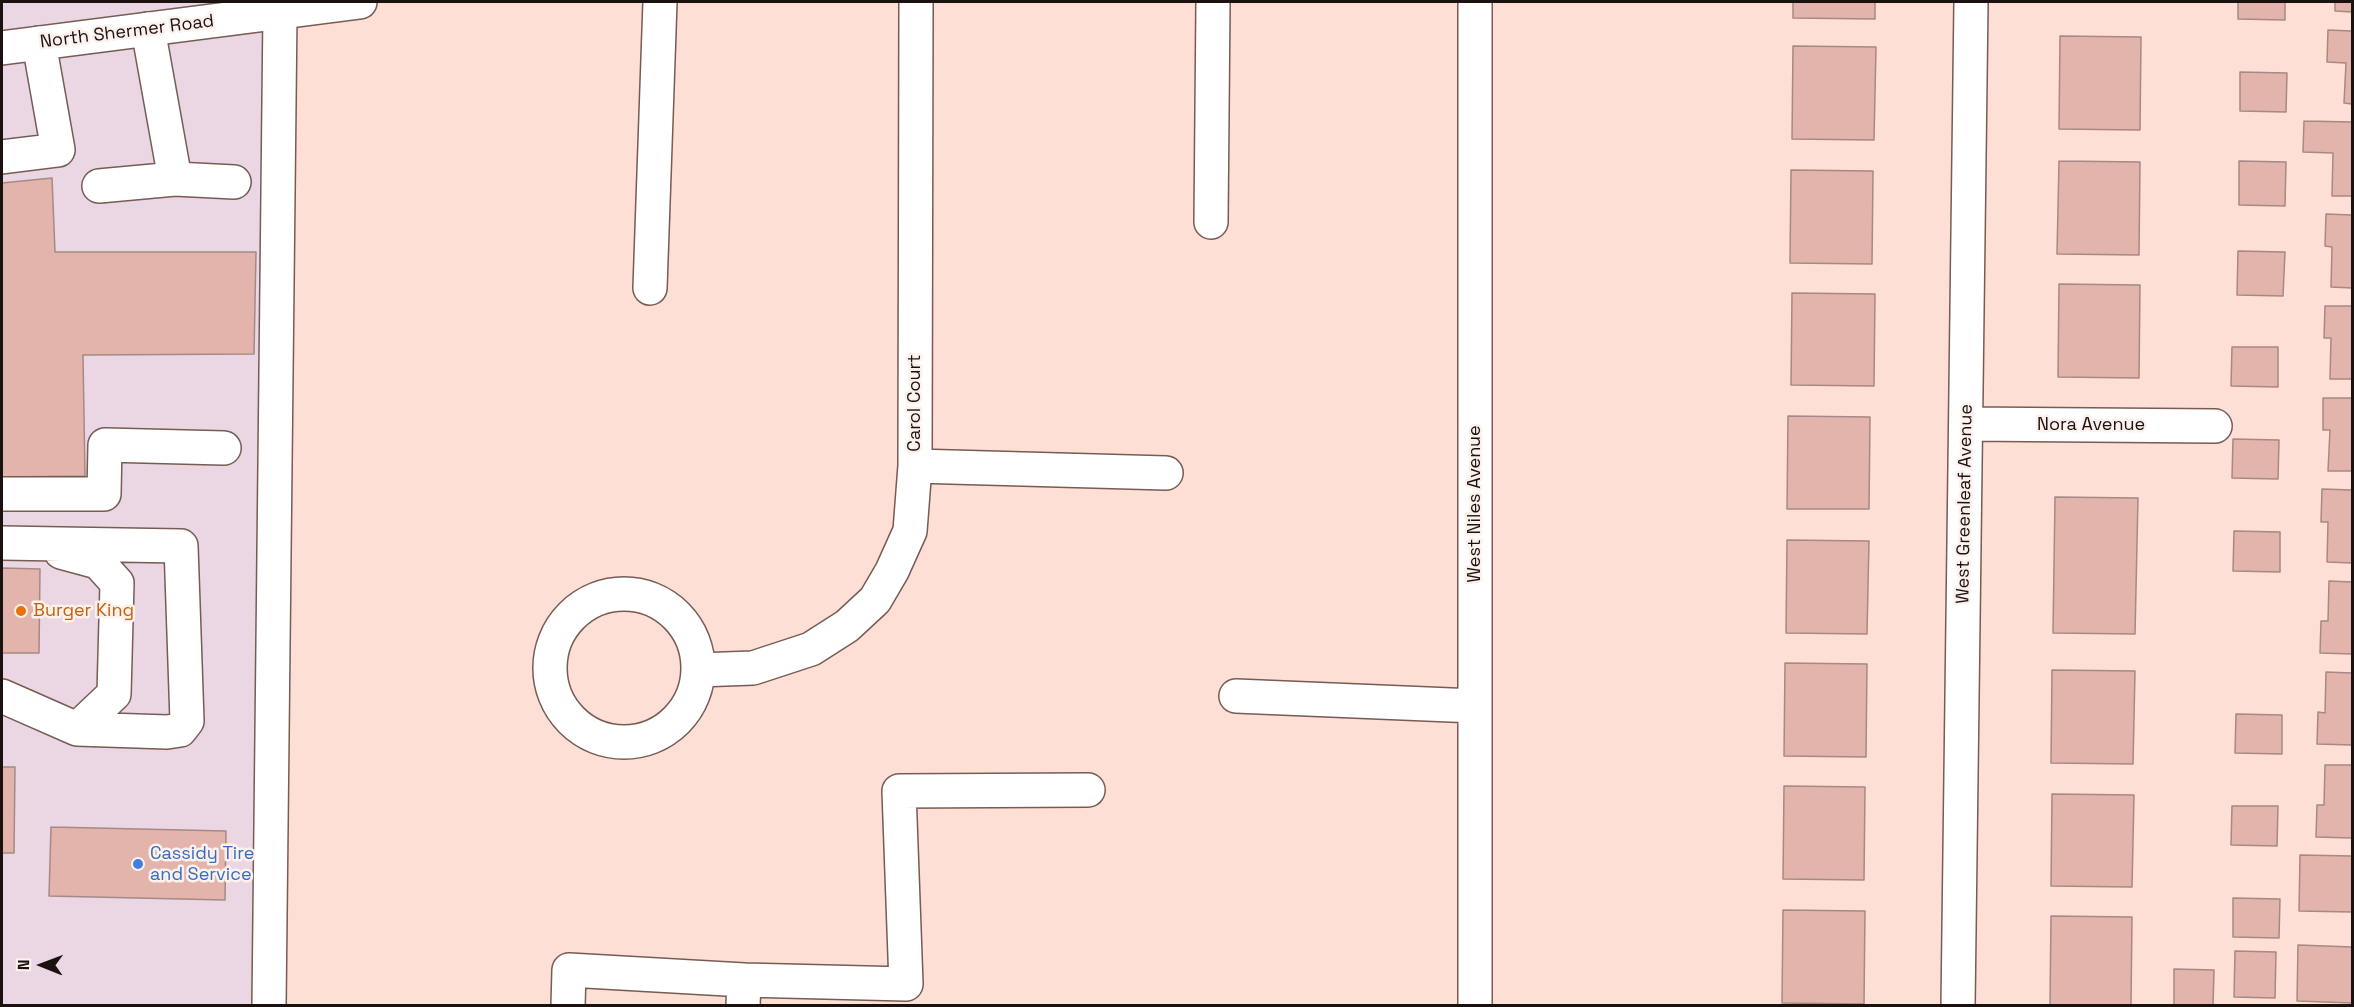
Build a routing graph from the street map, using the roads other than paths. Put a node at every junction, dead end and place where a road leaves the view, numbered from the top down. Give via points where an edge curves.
1 (360, 2) edge
2 (660, 2) edge
3 (916, 2) edge
4 (1213, 2) edge
5 (1475, 2) edge
6 (1971, 2) edge
7 (233, 10) edge
8 (280, 12) junction
9 (148, 29) junction
10 (39, 43) junction
11 (2, 48) edge
12 (2, 157) edge
13 (176, 179) junction
14 (234, 182) dead end
15 (99, 186) dead end
16 (1211, 222) dead end
17 (650, 288) dead end
18 (1967, 424) junction
19 (2215, 426) dead end
20 (224, 448) dead end
21 (915, 466) junction
22 (1166, 473) dead end
23 (2, 494) edge
24 (16, 543) edge
25 (698, 670) junction
26 (2, 696) edge
27 (1236, 696) dead end
28 (1475, 706) junction
29 (76, 729) junction
30 (1088, 790) dead end
31 (743, 993) edge
32 (269, 1005) edge
33 (568, 1005) edge
34 (1475, 1005) edge
35 (1958, 1005) edge

1 - 8 street, North Shermer Road
2 - 17 street
3 - 21 street, Carol Court
4 - 16 street
5 - 28 street, West Niles Avenue
6 - 18 street, West Greenleaf Avenue
7 - 8 street, North Shermer Road
7 - 9 street, North Shermer Road
8 - 32 street
9 - 10 street, North Shermer Road
9 - 13 street
10 - 11 street, North Shermer Road
10 - 12 street via 58,150
13 - 14 street
13 - 15 street
18 - 19 street, Nora Avenue
18 - 35 street, West Greenleaf Avenue
20 - 23 street via 105,445 104,494
21 - 22 street
21 - 25 street, Carol Court via 910,531 875,600 847,626 811,649 753,668
24 - 29 street via 98,562 117,583 114,694
24 - 29 street via 181,546 187,721 180,730 167,732
25 - 25 street via 696,647 685,625 669,608 648,597 624,593 601,597 580,608 564,625 553,646 549,670 554,693 565,713 581,729 601,739 624,743 647,739 667,729 689,703
26 - 29 street
27 - 28 street
28 - 34 street, West Niles Avenue
30 - 31 street via 899,791 906,984
31 - 33 street via 569,970

